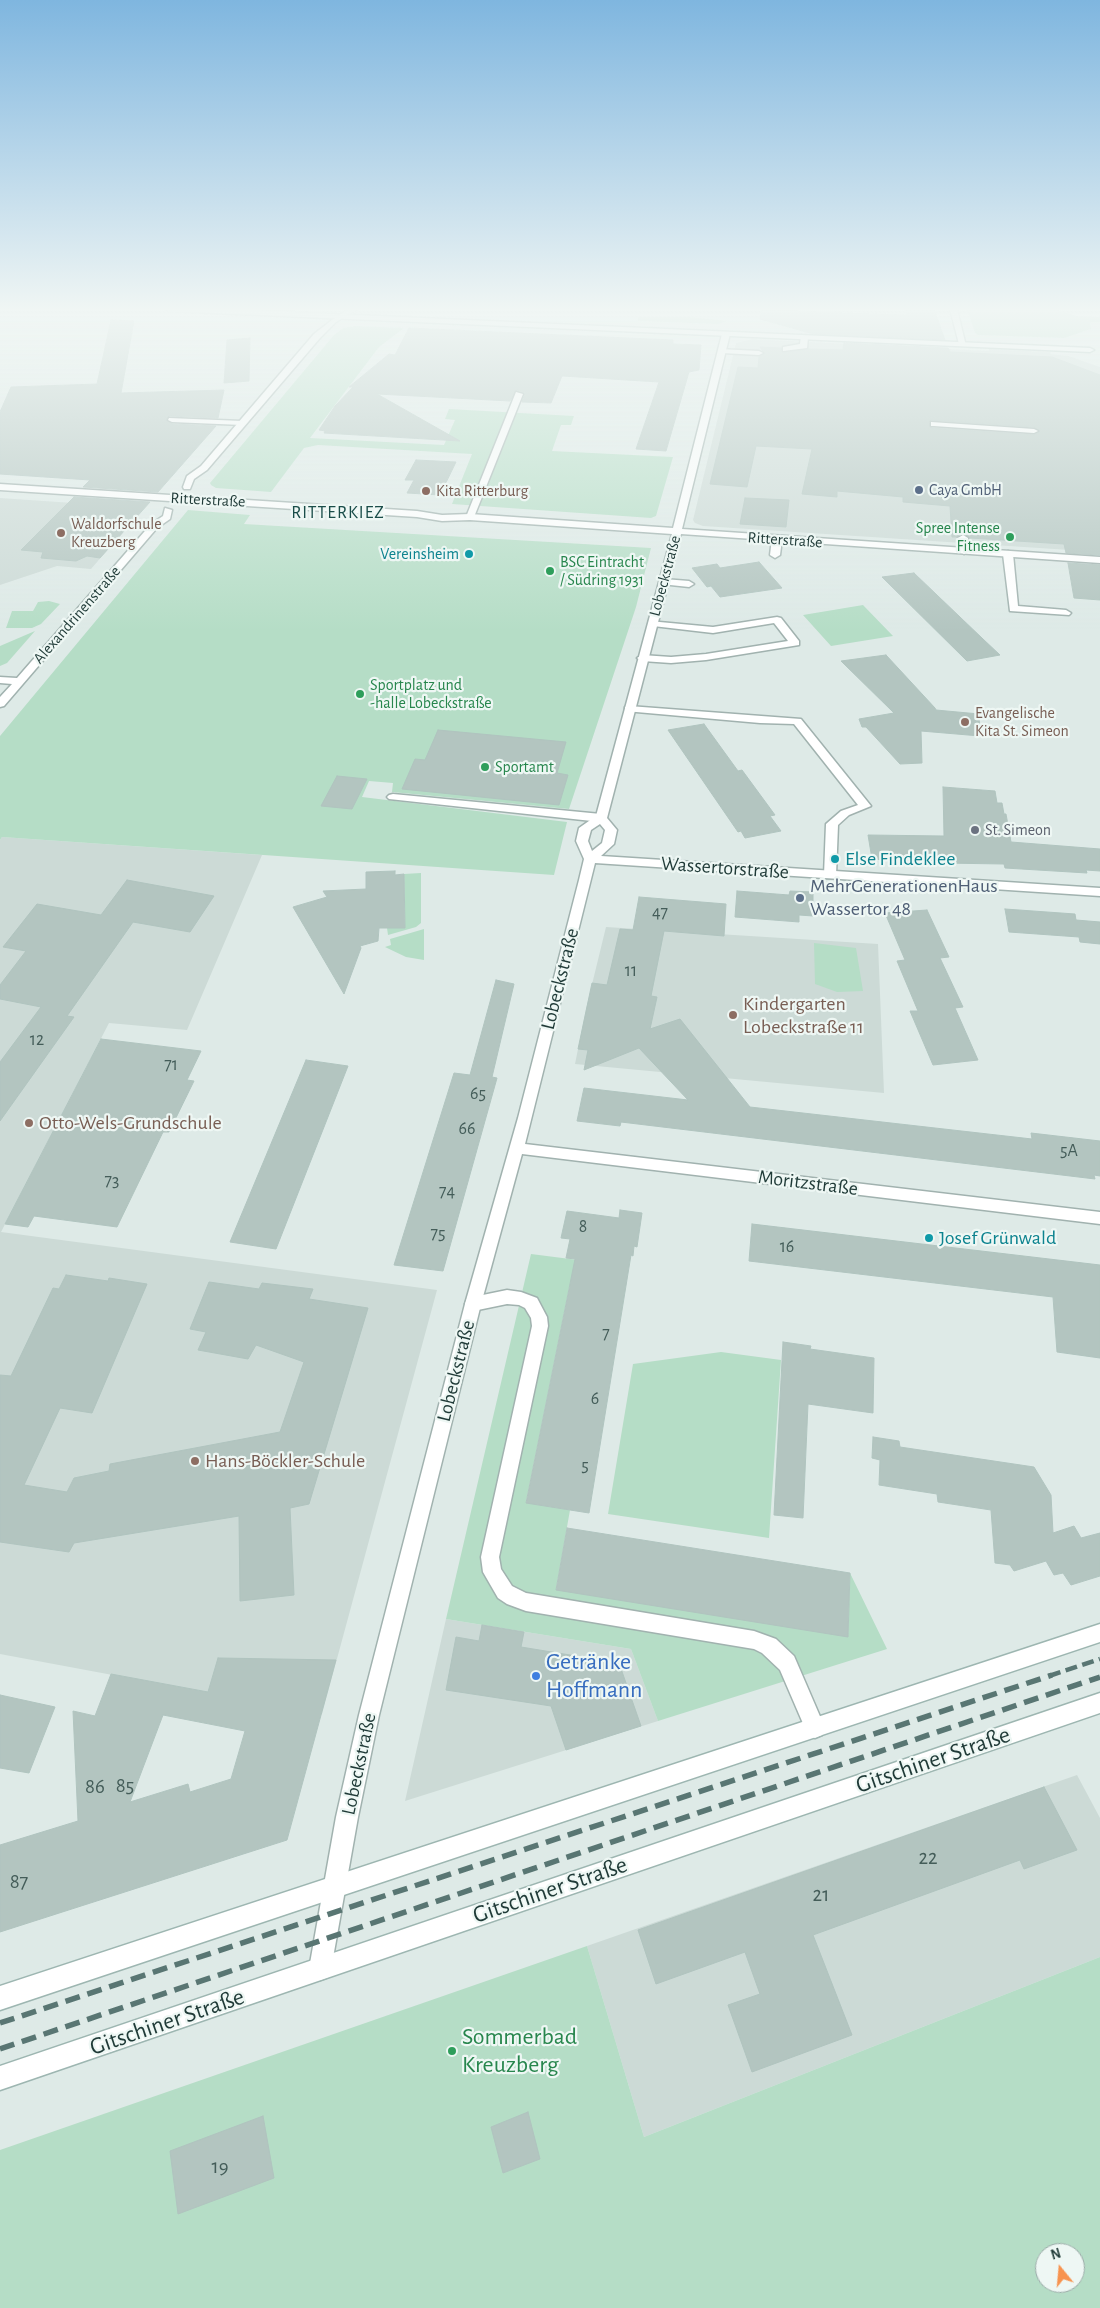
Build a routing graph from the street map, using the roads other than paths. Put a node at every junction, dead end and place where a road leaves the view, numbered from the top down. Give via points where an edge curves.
1 (247, 417) edge
2 (509, 417) edge
3 (706, 417) edge
4 (172, 420) dead end
5 (242, 423) junction
6 (934, 424) dead end
7 (1034, 431) dead end
8 (0, 487) edge
9 (178, 498) junction
10 (470, 518) junction
11 (677, 532) junction
12 (963, 538) dead end
13 (776, 539) junction
14 (964, 551) junction
15 (1008, 554) junction
16 (775, 555) dead end
17 (1100, 560) edge
18 (664, 582) junction
19 (689, 584) dead end
20 (1066, 613) dead end
21 (653, 623) junction
22 (642, 658) junction
23 (0, 680) edge
24 (20, 681) junction
25 (0, 704) edge
26 (629, 709) junction
27 (393, 797) dead end
28 (601, 818) junction
29 (590, 859) junction
30 (830, 875) junction
31 (1100, 892) edge
32 (516, 1148) junction
33 (1100, 1218) edge
34 (473, 1304) junction
35 (1100, 1633) edge
36 (1100, 1703) edge
37 (815, 1728) junction
38 (334, 1886) junction
39 (320, 1970) junction
40 (0, 1998) edge
41 (0, 2078) edge

1 - 5 street, Alexandrinenstraße
2 - 10 street
3 - 11 street, Lobeckstraße
4 - 5 street
5 - 9 street, Alexandrinenstraße via 197,481
6 - 7 street
8 - 9 street, Ritterstraße
9 - 10 street, Ritterstraße
9 - 24 street, Alexandrinenstraße via 166,517 154,526
10 - 11 street, Ritterstraße
11 - 13 street, Ritterstraße
11 - 18 street, Lobeckstraße
12 - 14 street
13 - 14 street, Ritterstraße
13 - 16 street
14 - 15 street, Ritterstraße
15 - 17 street, Ritterstraße
15 - 20 street via 1013,609
18 - 19 street
18 - 21 street, Lobeckstraße
21 - 22 street, Lobeckstraße
21 - 22 street via 713,630 777,620 795,643 706,657
22 - 26 street, Lobeckstraße
23 - 24 street
24 - 25 street, Alexandrinenstraße
26 - 28 street, Lobeckstraße
26 - 30 street via 797,720 865,806 845,813 832,824
27 - 28 street
28 - 29 street via 584,831 582,841
28 - 29 street via 611,830 608,844
29 - 30 street, Wassertorstraße
29 - 32 street, Lobeckstraße
30 - 31 street, Wassertorstraße
32 - 33 street, Moritzstraße
32 - 34 street, Lobeckstraße
34 - 37 street via 507,1297 521,1299 531,1302 539,1317 540,1326 490,1557 492,1572 505,1592 526,1602 754,1640 769,1646 787,1663
34 - 38 street, Lobeckstraße via 369,1715
35 - 37 street
36 - 39 street, Gitschiner Straße
37 - 38 street
38 - 39 street, Lobeckstraße
38 - 40 street
39 - 41 street, Gitschiner Straße

